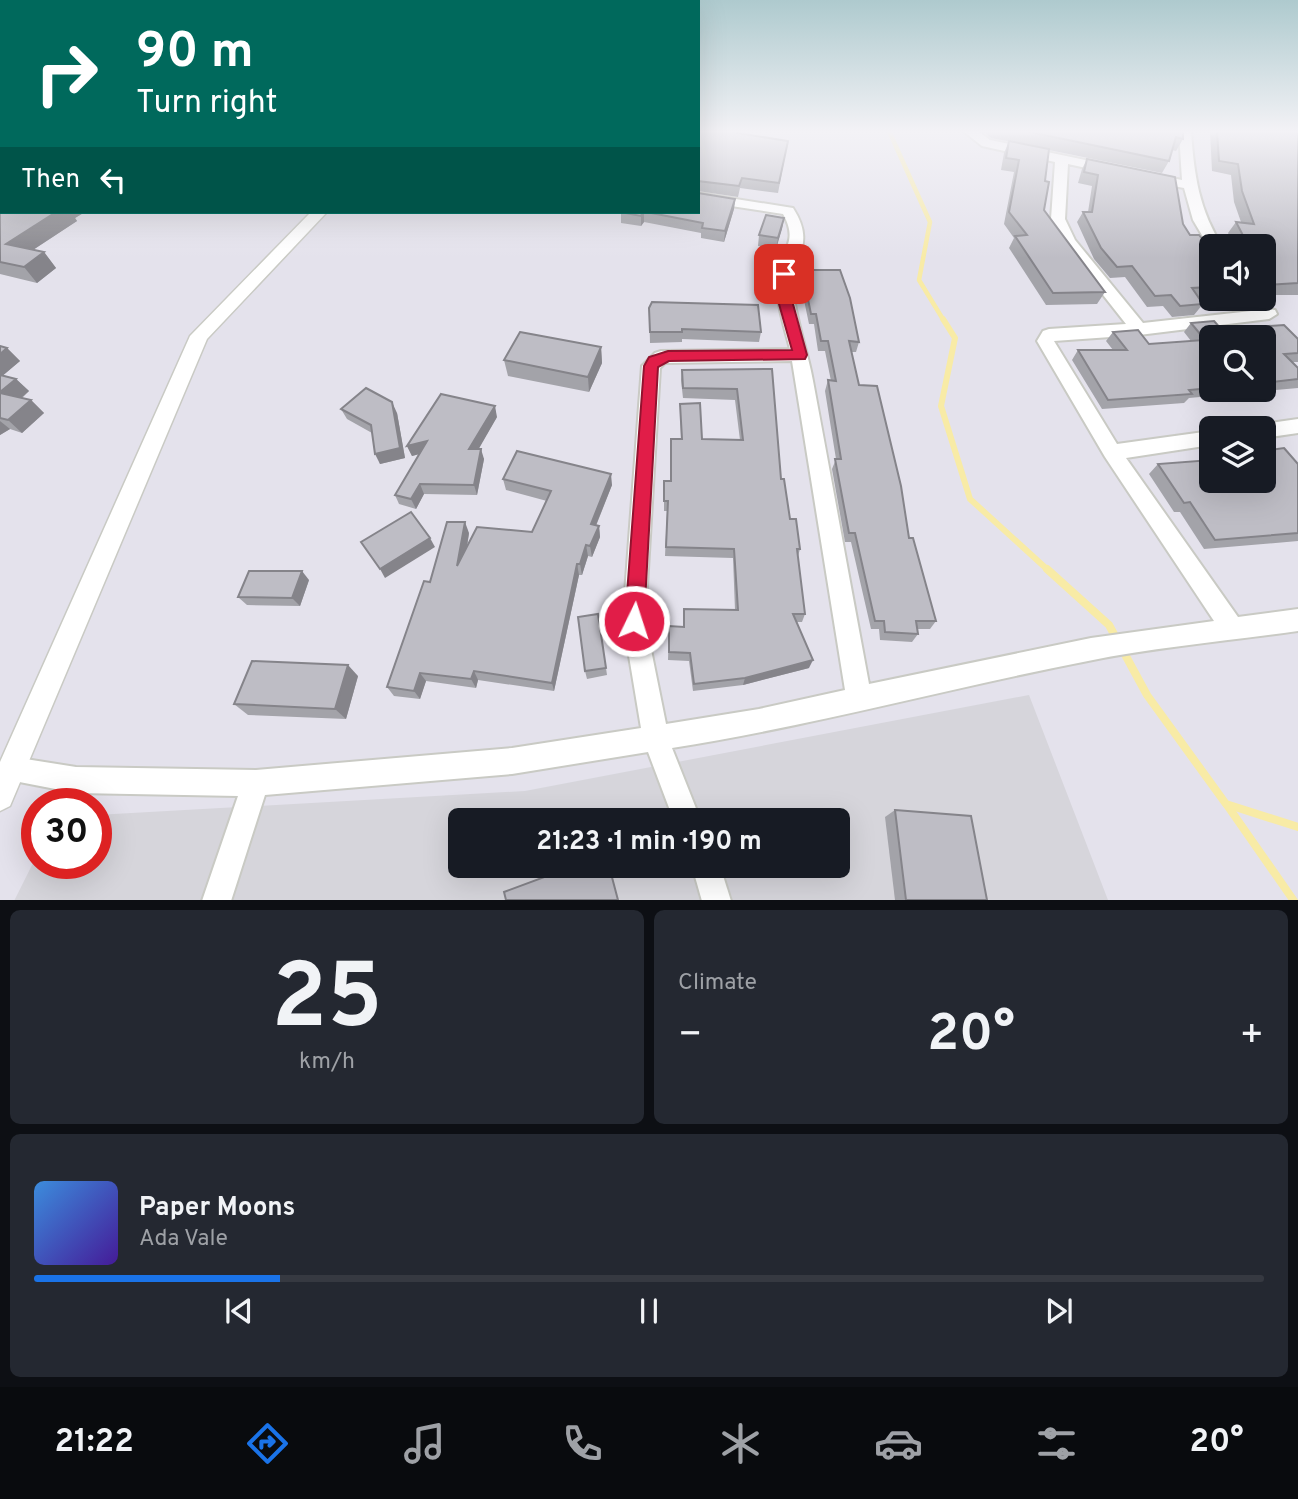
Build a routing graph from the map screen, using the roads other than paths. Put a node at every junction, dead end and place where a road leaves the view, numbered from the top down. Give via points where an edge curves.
1 (1061, 173) edge
2 (1126, 173) edge
3 (1188, 173) edge
4 (1189, 185) junction
5 (700, 197) edge
6 (317, 214) edge
7 (1208, 234) edge
8 (1267, 311) edge
9 (1269, 314) junction
10 (1139, 329) junction
11 (1283, 329) edge
12 (800, 355) junction
13 (1298, 426) edge
14 (1276, 429) edge
15 (1199, 440) edge
16 (1112, 452) junction
17 (1298, 620) edge
18 (1233, 628) junction
19 (859, 699) junction
20 (656, 740) junction
21 (13, 770) junction
22 (256, 783) junction
23 (0, 796) edge
24 (683, 808) edge
25 (710, 878) edge
26 (216, 900) edge
27 (717, 900) edge

1 - 10 street via 1058,219 1068,241
2 - 4 street
3 - 4 street
4 - 7 street via 1196,215
5 - 12 street via 789,211 796,223 796,249 784,274 786,304
6 - 21 street via 199,336
8 - 9 street
9 - 10 street
9 - 11 street
10 - 16 street via 1045,337 1060,370
12 - 19 street
12 - 20 street via 668,356 651,366 634,621
13 - 14 street
15 - 16 street
16 - 18 street
17 - 18 street
18 - 19 street via 1091,649
19 - 20 street
20 - 22 street via 512,761
20 - 24 street
21 - 22 street via 76,780
21 - 23 street
22 - 26 street
25 - 27 street

